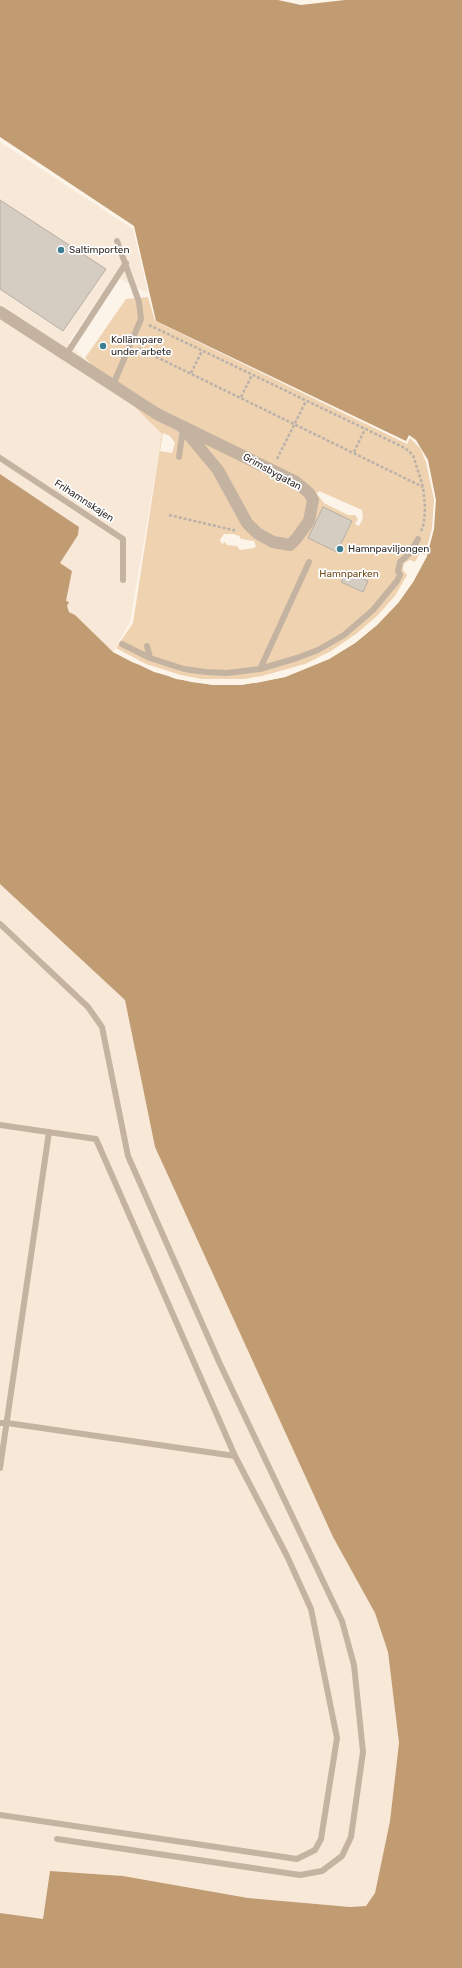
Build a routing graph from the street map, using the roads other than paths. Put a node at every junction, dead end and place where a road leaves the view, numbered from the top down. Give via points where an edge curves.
1 (117, 241) dead end
2 (126, 263) junction
3 (0, 312) edge
4 (66, 355) junction
5 (113, 385) junction
6 (183, 428) junction
7 (179, 457) dead end
8 (0, 458) edge
9 (418, 539) road end
10 (309, 562) dead end
11 (123, 580) dead end
12 (122, 644) dead end
13 (147, 646) dead end
14 (150, 658) junction
15 (260, 669) junction
16 (0, 924) edge
17 (0, 1125) edge
18 (49, 1132) junction
19 (3, 1423) edge
20 (235, 1456) junction
21 (0, 1468) edge
22 (0, 1815) edge
23 (57, 1839) dead end

1 - 2 lane
2 - 4 lane
2 - 5 lane via 142,319
3 - 4 street, Grimsbygatan
4 - 5 street, Grimsbygatan
5 - 6 street, Grimsbygatan
6 - 6 street, Grimsbygatan via 218,470 247,523 273,542 290,545 309,521 313,500 309,493 296,482 203,435
6 - 7 lane
8 - 11 lane, Frihamnskajen via 123,539
9 - 15 lane via 410,553 400,562 400,575 394,586 365,618 344,635 318,650
10 - 15 lane
12 - 14 lane
13 - 14 lane
14 - 15 lane via 184,669 206,672 227,673
16 - 23 lane via 88,1007 102,1027 128,1156 220,1364 342,1621 354,1665 363,1752 351,1837 342,1856 322,1871 300,1875
17 - 18 lane
18 - 19 lane
18 - 20 lane via 96,1139
19 - 20 lane
19 - 21 lane
20 - 22 lane via 311,1609 337,1738 321,1839 314,1850 297,1859

